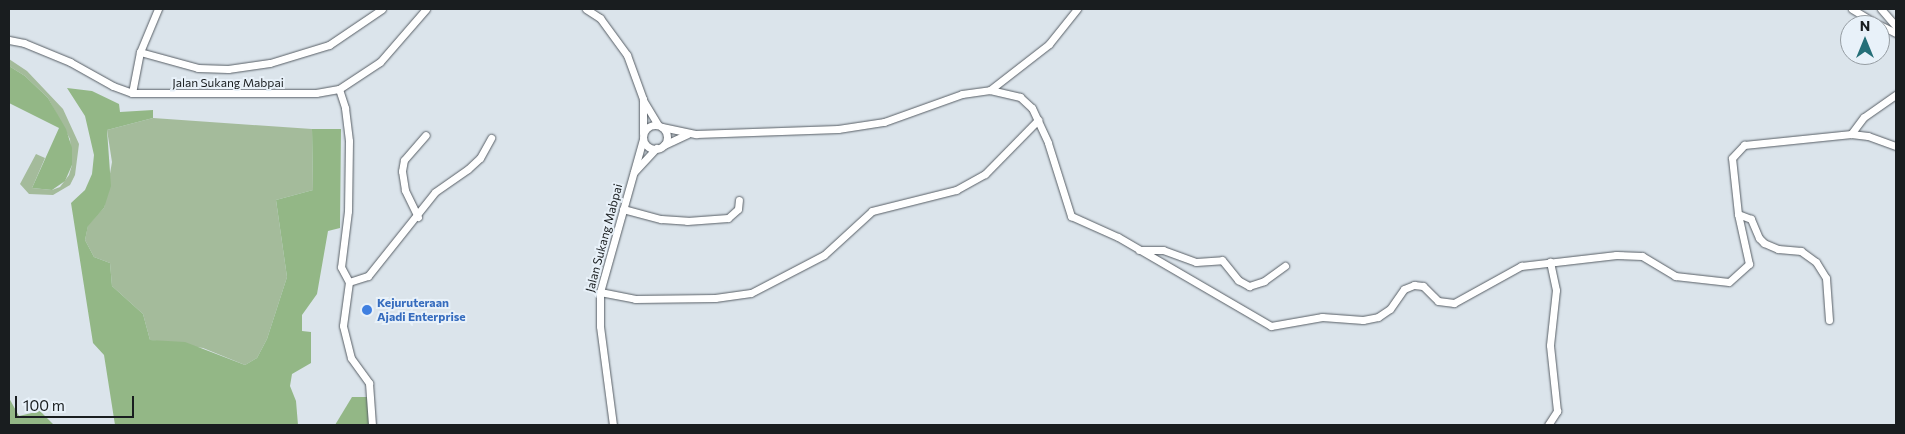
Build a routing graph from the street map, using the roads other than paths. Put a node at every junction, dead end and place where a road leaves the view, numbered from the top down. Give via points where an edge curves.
1 (158, 9) edge
2 (382, 9) edge
3 (426, 9) edge
4 (586, 9) edge
5 (1077, 9) edge
6 (1881, 9) edge
7 (1896, 26) edge
8 (9, 40) edge
9 (140, 52) junction
10 (339, 89) junction
11 (990, 90) junction
12 (132, 93) junction
13 (1896, 95) edge
14 (643, 100) junction
15 (1038, 120) junction
16 (660, 126) junction
17 (689, 134) junction
18 (1851, 134) junction
19 (426, 135) dead end
20 (643, 136) junction
21 (491, 138) dead end
22 (1896, 146) edge
23 (659, 147) junction
24 (632, 175) junction
25 (739, 200) dead end
26 (623, 209) junction
27 (1738, 214) junction
28 (418, 217) junction
29 (1139, 250) junction
30 (1550, 262) junction
31 (1285, 266) dead end
32 (350, 282) junction
33 (600, 292) junction
34 (1829, 320) dead end
35 (372, 425) edge
36 (613, 425) edge
37 (1548, 425) edge

1 - 9 street
2 - 9 street via 329,45 270,63 228,69 198,68
3 - 10 street, Jalan Sukang Mabpai via 380,62
4 - 14 street, Jalan Sukang Mabpai via 600,18 627,55
5 - 11 street via 1049,44
6 - 7 street
8 - 12 street, Jalan Sukang Mabpai via 70,62
9 - 12 street
10 - 12 street, Jalan Sukang Mabpai via 300,94
10 - 32 street via 349,140 348,211 341,267
11 - 15 street via 1025,100
11 - 17 street via 962,94 884,122 838,129
13 - 18 street via 1864,117
14 - 16 street, Jalan Sukang Mabpai
14 - 20 street, Jalan Sukang Mabpai
15 - 29 street via 1071,216 1118,236
15 - 33 street via 985,174 956,190 872,211 824,255 751,293 715,298 635,299
16 - 17 street
16 - 20 street via 649,126
16 - 23 street via 666,135
17 - 23 street
18 - 22 street
18 - 27 street via 1752,144 1736,150 1732,158
19 - 28 street via 404,160 402,171 405,190
20 - 23 street via 647,146
20 - 24 street, Jalan Sukang Mabpai
21 - 28 street via 480,158 435,192
23 - 24 street, Jalan Sukang Mabpai
24 - 26 street, Jalan Sukang Mabpai
25 - 26 street via 738,209 728,218 695,221 661,219
26 - 33 street, Jalan Sukang Mabpai
27 - 30 street via 1749,264 1729,282 1675,276 1642,256
27 - 34 street via 1751,219 1758,238 1764,243 1778,249 1801,251 1816,262 1826,278
28 - 32 street via 368,276
29 - 30 street via 1271,326 1322,317 1363,320 1378,317 1390,309 1404,288 1414,285 1423,286 1438,301 1454,303 1521,266
29 - 31 street via 1163,250 1196,262 1222,260 1238,280 1249,286 1264,281
30 - 37 street via 1556,290 1550,345 1556,411
32 - 35 street via 343,326 350,358 369,383
33 - 36 street, Jalan Sukang Mabpai via 600,326

